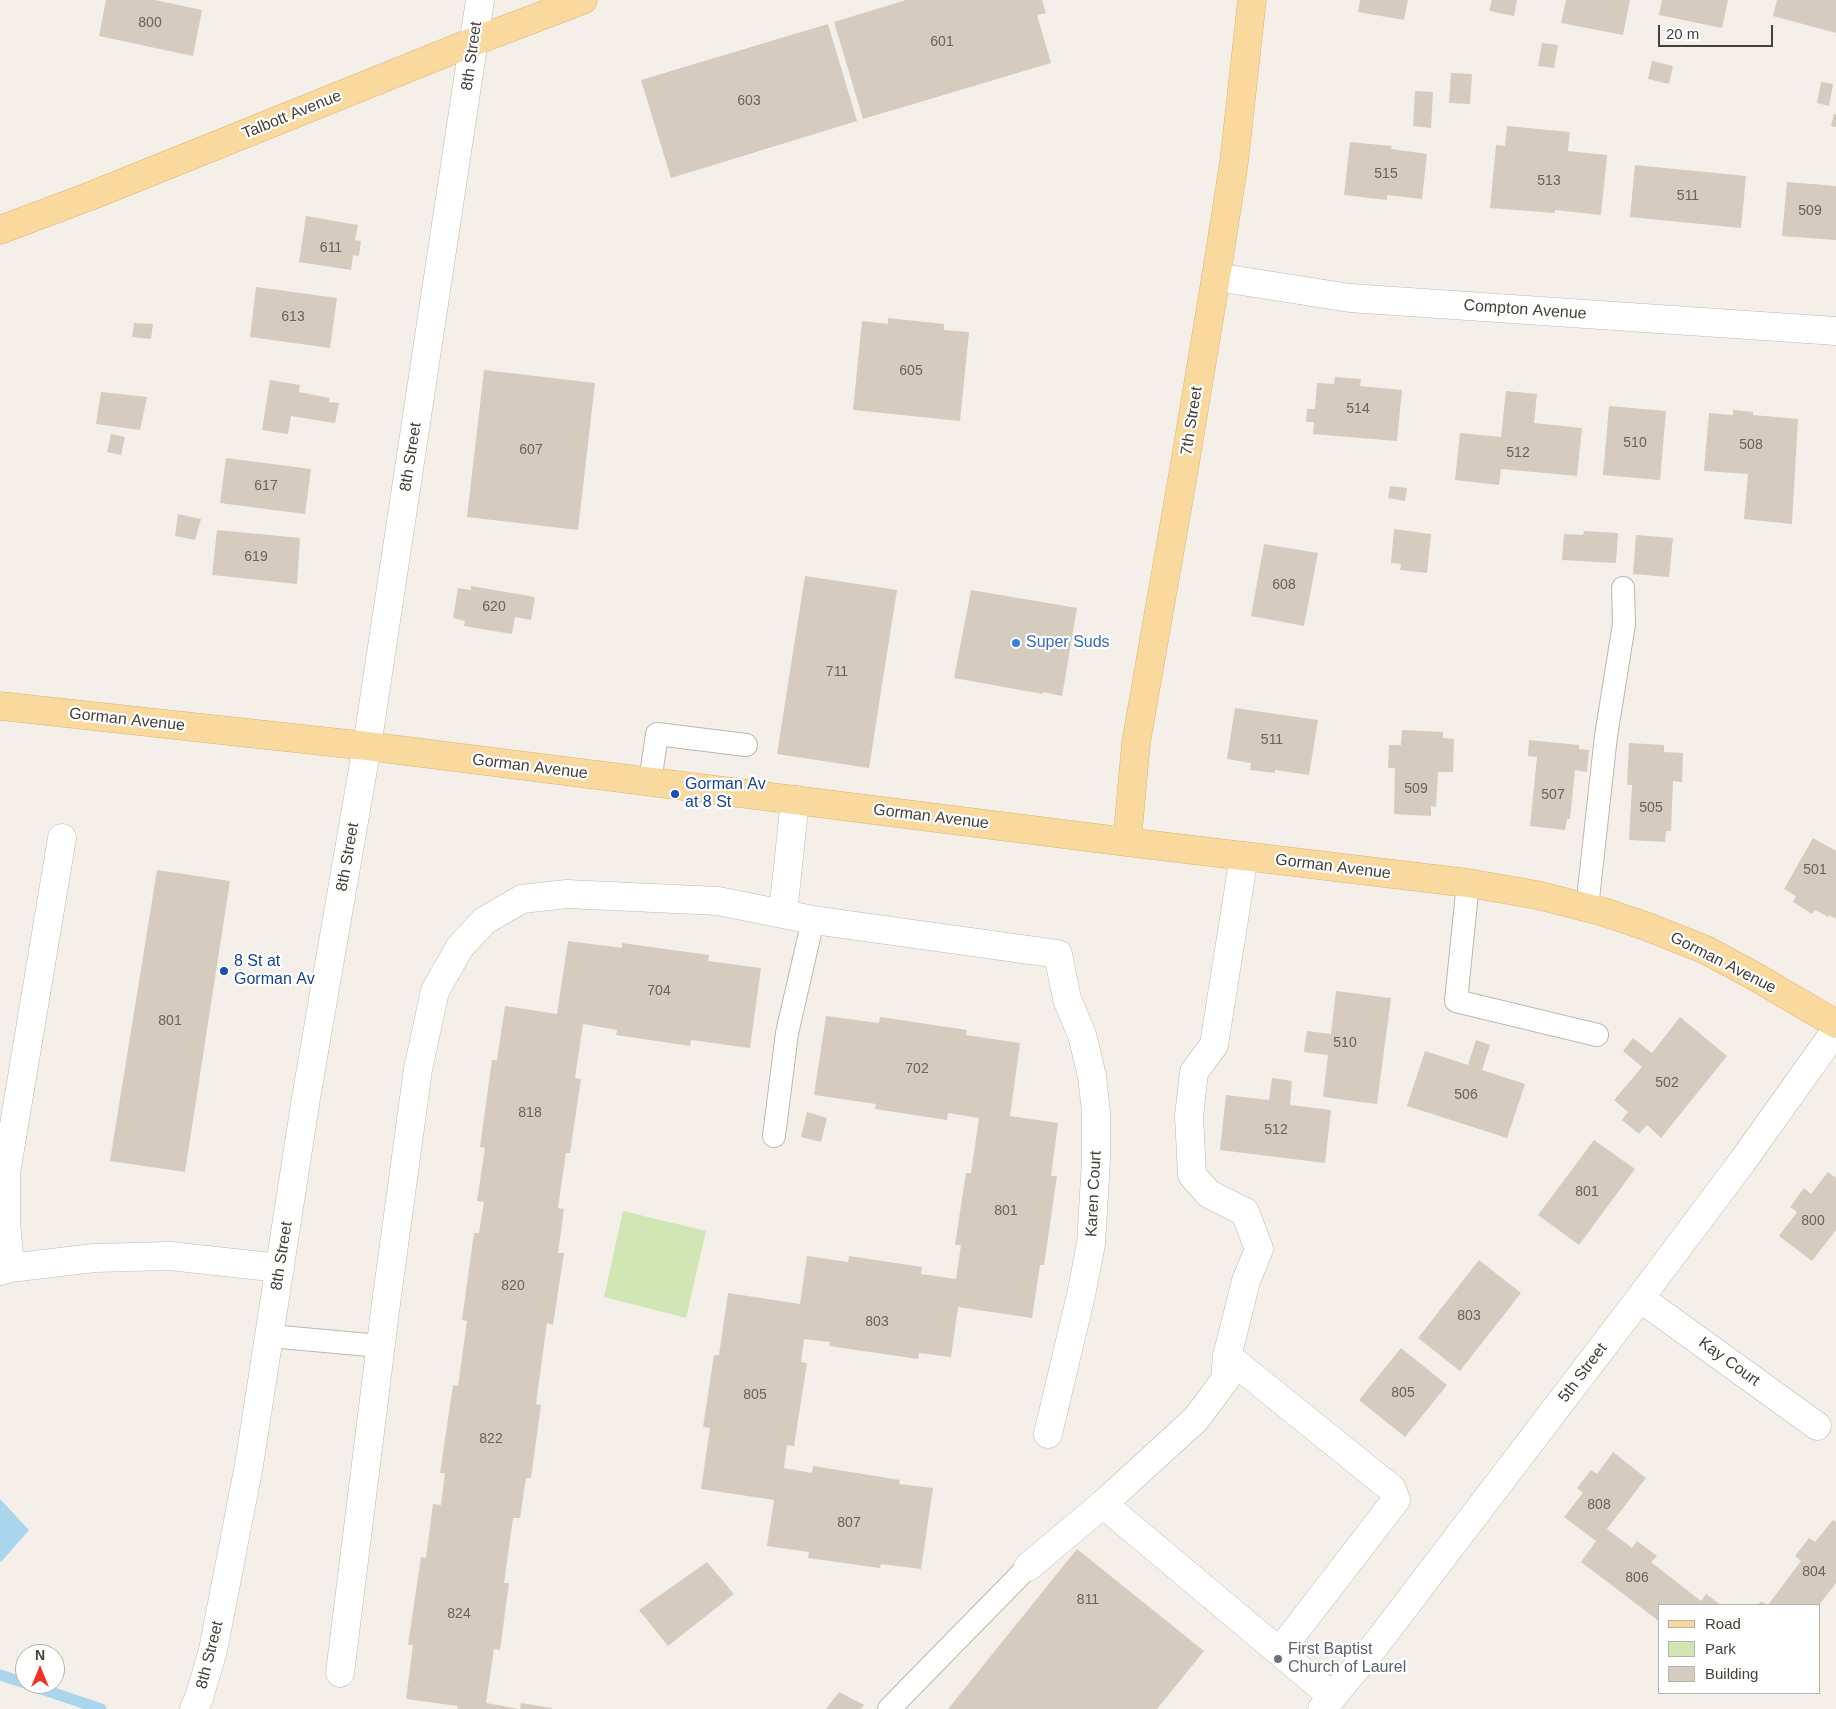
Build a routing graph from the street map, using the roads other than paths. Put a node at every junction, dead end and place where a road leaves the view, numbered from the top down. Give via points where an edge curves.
1 (480, 0) edge
2 (583, 0) edge
3 (1252, 0) edge
4 (475, 42) junction
5 (0, 230) edge
6 (1216, 276) junction
7 (1836, 331) edge
8 (1623, 588) dead end
9 (0, 706) edge
10 (746, 745) dead end
11 (367, 746) junction
12 (650, 782) junction
13 (795, 800) junction
14 (62, 838) dead end
15 (1127, 842) junction
16 (1244, 856) junction
17 (1468, 883) junction
18 (1587, 908) junction
19 (783, 913) junction
20 (813, 920) junction
21 (1836, 1024) edge
22 (1836, 1030) edge
23 (1598, 1035) dead end
24 (774, 1136) dead end
25 (280, 1268) junction
26 (5, 1269) edge
27 (1640, 1298) junction
28 (270, 1336) junction
29 (380, 1346) junction
30 (1227, 1356) junction
31 (1817, 1426) dead end
32 (1048, 1434) dead end
33 (1103, 1504) junction
34 (1028, 1567) joint
35 (1279, 1652) junction
36 (340, 1673) dead end
37 (1327, 1703) edge
38 (196, 1704) edge
39 (889, 1709) edge

1 - 4 street, 8th Street
2 - 4 main road, Talbott Avenue
3 - 6 main road, 7th Street via 1234,162
4 - 5 main road, Talbott Avenue
4 - 11 street, 8th Street
6 - 7 street, Compton Avenue via 1350,298
6 - 15 main road, 7th Street via 1136,743
8 - 18 lane via 1624,624 1606,736
9 - 11 main road, Gorman Avenue
10 - 12 lane via 657,734
11 - 12 main road, Gorman Avenue
11 - 25 street, 8th Street
12 - 13 main road, Gorman Avenue
13 - 15 main road, Gorman Avenue
13 - 19 street
14 - 26 street via 6,1173
15 - 16 main road, Gorman Avenue
16 - 17 main road, Gorman Avenue
16 - 30 street via 1214,1045 1194,1072 1189,1116 1192,1175 1209,1194 1245,1212 1259,1249 1246,1281
17 - 18 main road, Gorman Avenue
17 - 23 lane via 1456,1002
18 - 21 main road, Gorman Avenue via 1706,950
19 - 20 street
19 - 29 street via 718,901 567,894 522,899 484,921 460,947 435,991 418,1068
20 - 24 lane via 787,1033
20 - 32 street, Karen Court via 1058,954 1067,999 1082,1035 1092,1076 1096,1161 1091,1244
22 - 27 street, 5th Street
25 - 26 street via 170,1256 94,1258
25 - 28 street, 8th Street
27 - 31 street, Kay Court
27 - 37 street, 5th Street via 1374,1647
28 - 29 lane
28 - 38 street, 8th Street via 228,1579 213,1650
29 - 36 street
30 - 33 street via 1225,1380 1196,1419
30 - 35 street via 1392,1490 1396,1500
33 - 34 street
33 - 35 street
34 - 39 lane
35 - 37 street

